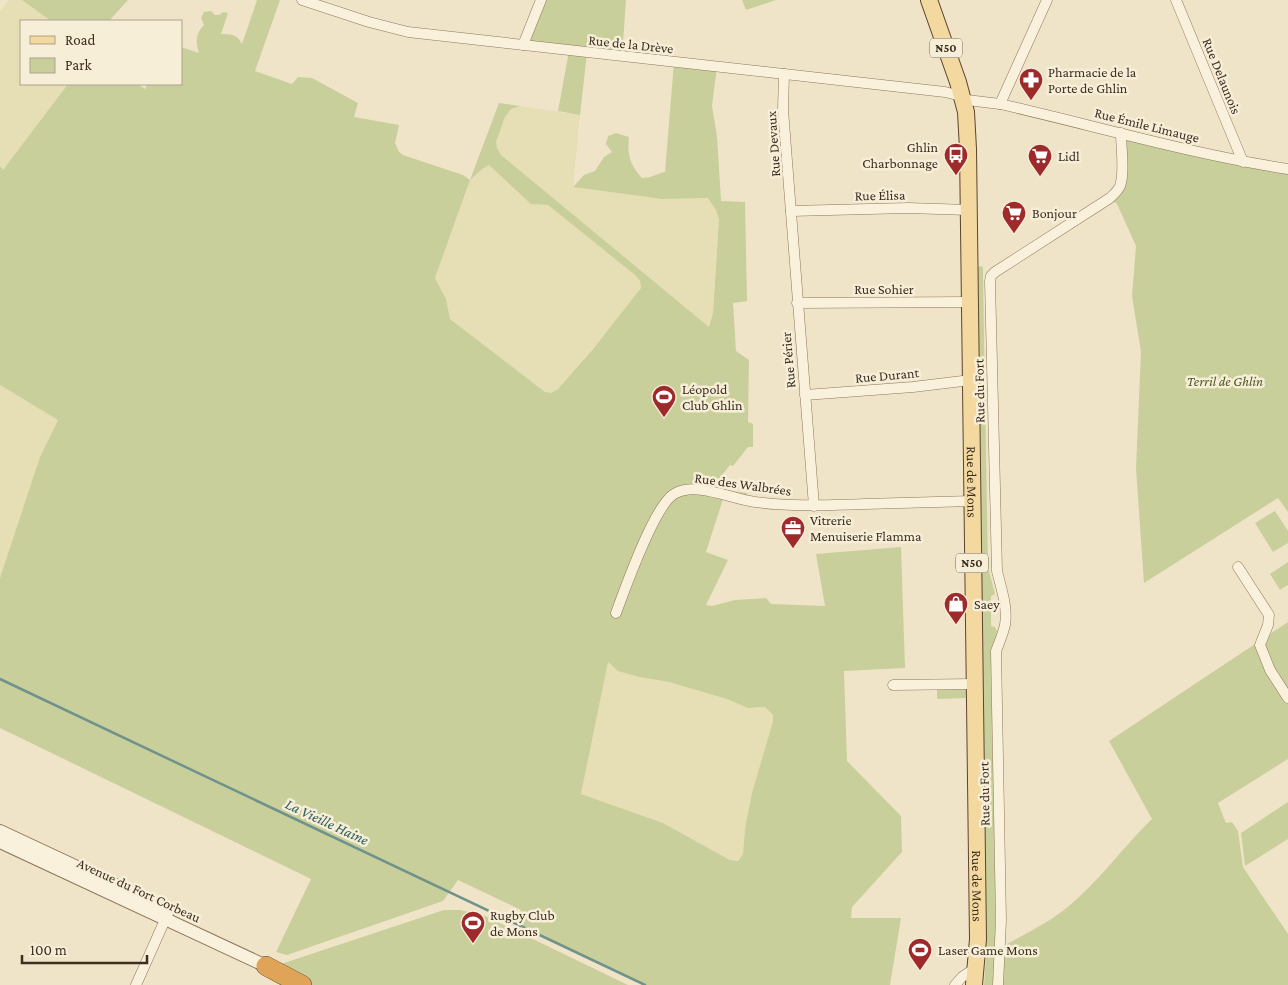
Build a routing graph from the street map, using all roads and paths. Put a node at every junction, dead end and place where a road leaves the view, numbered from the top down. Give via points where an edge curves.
1 (302, 0) edge
2 (541, 0) edge
3 (929, 0) edge
4 (1047, 0) edge
5 (1176, 0) edge
6 (523, 45) junction
7 (784, 74) junction
8 (961, 96) junction
9 (1000, 104) junction
10 (966, 112) junction
11 (1121, 133) junction
12 (1243, 162) junction
13 (1288, 169) edge
14 (969, 210) junction
15 (792, 211) junction
16 (970, 302) junction
17 (798, 303) junction
18 (971, 380) junction
19 (805, 395) junction
20 (972, 501) junction
21 (814, 506) junction
22 (1238, 567) dead end
23 (616, 613) dead end
24 (893, 684) dead end
25 (974, 684) junction
26 (1288, 698) edge
27 (0, 831) edge
28 (0, 842) edge
29 (167, 915) junction
30 (266, 966) joint
31 (976, 968) junction
32 (136, 985) edge
33 (302, 985) edge
34 (955, 985) edge
35 (974, 985) edge
36 (998, 985) edge

1 - 6 street, Rue de la Drève via 408,32
2 - 6 street
3 - 8 main road, Rue de Mons / N50
4 - 9 street
5 - 12 street, Rue Delaunois
6 - 7 street, Rue de la Drève
7 - 8 street, Rue de la Drève
7 - 15 street, Rue Devaux
8 - 9 street, Rue de la Drève via 967,100
8 - 10 main road, Rue de Mons / N50
9 - 10 street via 976,105
9 - 11 street, Rue Émile Limauge
10 - 14 main road, Rue de Mons / N50
11 - 12 street, Rue Émile Limauge
11 - 36 street, Rue du Fort via 1122,178 1116,192 995,272 990,281 997,571 1005,605 1005,625 996,651 1001,920
12 - 13 street, Rue Émile Limauge
14 - 15 street, Rue Élisa
14 - 16 main road, Rue de Mons / N50
15 - 17 street, Rue Périer
16 - 17 street, Rue Sohier
16 - 18 main road, Rue de Mons / N50
17 - 19 street, Rue Périer
18 - 19 street, Rue Durant
18 - 20 main road, Rue de Mons / N50
19 - 21 street, Rue Périer
20 - 21 street, Rue des Walbrées
20 - 25 main road, Rue de Mons / N50
21 - 23 street, Rue des Walbrées via 756,502 698,489 673,495 659,511
22 - 26 street via 1269,615 1260,645 1270,670
24 - 25 street
25 - 31 main road, Rue de Mons / N50
27 - 29 street, Avenue du Fort Corbeau
28 - 29 street, Avenue du Fort Corbeau
29 - 30 street, Avenue du Fort Corbeau via 240,948
29 - 32 street
30 - 33 highway
31 - 34 street
31 - 35 main road, Rue de Mons / N50

